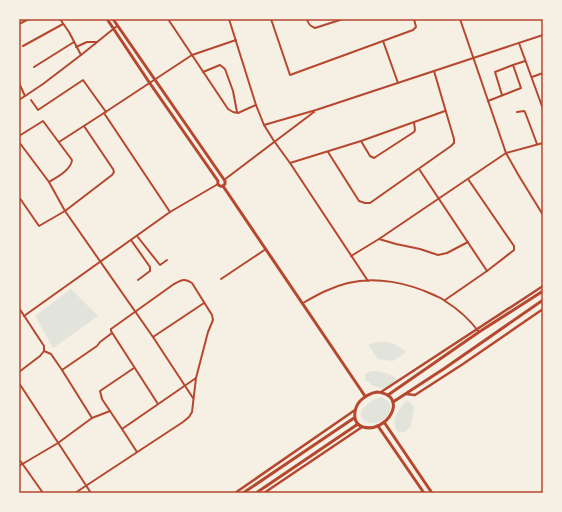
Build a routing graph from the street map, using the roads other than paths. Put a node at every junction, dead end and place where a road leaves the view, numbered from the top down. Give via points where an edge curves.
1 (29, 19) edge
2 (60, 19) edge
3 (107, 19) edge
4 (113, 19) edge
5 (168, 19) edge
6 (229, 19) edge
7 (271, 19) edge
8 (307, 19) edge
9 (326, 19) edge
10 (343, 19) edge
11 (414, 19) edge
12 (460, 19) edge
13 (19, 23) edge
14 (64, 24) junction
15 (327, 24) junction
16 (117, 26) junction
17 (114, 29) junction
18 (543, 34) edge
19 (236, 40) junction
20 (384, 41) junction
21 (74, 42) junction
22 (97, 42) junction
23 (519, 43) junction
24 (23, 46) dead end
25 (76, 47) junction
26 (81, 55) junction
27 (192, 55) junction
28 (473, 58) junction
29 (525, 60) junction
30 (513, 65) junction
31 (34, 67) dead end
32 (434, 71) junction
33 (203, 72) junction
34 (543, 74) edge
35 (532, 77) junction
36 (154, 79) junction
37 (149, 82) junction
38 (19, 83) edge
39 (398, 83) junction
40 (502, 95) junction
41 (25, 96) junction
42 (19, 100) edge
43 (31, 100) dead end
44 (488, 101) junction
45 (256, 105) junction
46 (542, 105) edge
47 (543, 109) edge
48 (316, 110) junction
49 (446, 111) junction
50 (237, 112) junction
51 (517, 112) dead end
52 (105, 113) junction
53 (414, 122) junction
54 (264, 125) junction
55 (84, 126) junction
56 (19, 136) edge
57 (274, 141) junction
58 (361, 141) junction
59 (19, 142) edge
60 (59, 142) junction
61 (543, 143) edge
62 (537, 144) junction
63 (328, 152) junction
64 (506, 153) junction
65 (290, 164) junction
66 (419, 169) junction
67 (223, 179) junction
68 (468, 179) junction
69 (49, 182) junction
70 (218, 182) junction
71 (223, 186) junction
72 (19, 197) edge
73 (438, 198) junction
74 (65, 211) junction
75 (170, 212) junction
76 (543, 215) edge
77 (137, 236) junction
78 (379, 239) junction
79 (131, 240) junction
80 (468, 242) junction
81 (266, 249) junction
82 (351, 256) junction
83 (167, 260) dead end
84 (100, 262) junction
85 (487, 271) junction
86 (221, 279) dead end
87 (138, 280) dead end
88 (368, 281) junction
89 (543, 286) edge
90 (543, 291) edge
91 (445, 300) junction
92 (543, 300) edge
93 (303, 302) junction
94 (204, 303) junction
95 (19, 308) edge
96 (543, 309) edge
97 (135, 312) junction
98 (24, 316) junction
99 (478, 330) junction
100 (112, 333) junction
101 (153, 337) junction
102 (44, 351) junction
103 (134, 368) junction
104 (62, 370) junction
105 (19, 372) edge
106 (196, 378) junction
107 (19, 383) edge
108 (185, 386) junction
109 (381, 392) junction
110 (404, 394) junction
111 (388, 395) junction
112 (365, 396) junction
113 (193, 398) junction
114 (393, 402) junction
115 (158, 404) junction
116 (356, 410) junction
117 (110, 411) junction
118 (92, 418) junction
119 (354, 418) junction
120 (384, 422) junction
121 (358, 424) junction
122 (378, 426) junction
123 (362, 427) junction
124 (122, 429) junction
125 (58, 443) junction
126 (137, 452) junction
127 (19, 459) edge
128 (22, 464) junction
129 (19, 466) edge
130 (86, 486) junction
131 (43, 493) edge
132 (75, 493) edge
133 (91, 493) edge
134 (235, 493) edge
135 (243, 493) edge
136 (256, 493) edge
137 (264, 493) edge
138 (424, 493) edge
139 (432, 493) edge

1 - 13 street
2 - 14 street
3 - 17 main road
4 - 16 main road
5 - 27 street
6 - 19 street
7 - 20 street via 290,75
8 - 15 street via 315,28
9 - 15 street
10 - 15 street
11 - 20 street via 414,29
12 - 28 street
14 - 21 street
14 - 24 street
16 - 17 street
16 - 36 main road
17 - 22 street
17 - 37 main road
18 - 23 street
19 - 27 street
19 - 45 street
20 - 39 street
21 - 25 street
21 - 31 street
22 - 25 street via 87,42
22 - 26 street
23 - 28 street
23 - 29 street
25 - 26 street
26 - 41 street
27 - 33 street
27 - 36 street
28 - 32 street
28 - 44 street
29 - 30 street
29 - 35 street
30 - 40 street via 495,72
30 - 40 street via 521,88
32 - 39 street
32 - 49 street
33 - 50 street via 228,109
33 - 50 street via 220,65 225,69
34 - 35 street
35 - 46 street
36 - 37 street
36 - 67 main road
37 - 52 street
37 - 70 main road
38 - 41 street
39 - 48 street
40 - 44 street
41 - 42 street
43 - 52 street via 38,110 83,80
44 - 64 street
45 - 50 street
45 - 54 street
46 - 47 street
48 - 54 street
48 - 57 street
49 - 53 street
49 - 66 street via 454,143
51 - 62 street via 525,112
52 - 55 street
52 - 75 street
53 - 58 street
53 - 58 street via 414,132 374,158
54 - 57 street
55 - 60 street
55 - 74 street via 114,172
56 - 60 street via 43,121
57 - 65 street
57 - 67 street
58 - 63 street
59 - 69 street
60 - 69 street via 72,160 72,164
61 - 62 street
62 - 64 street
63 - 65 street
63 - 66 street via 359,201 365,203 370,203
64 - 68 street
64 - 76 street
65 - 82 street
66 - 73 street
67 - 70 main road
67 - 71 main road
68 - 73 street
68 - 85 street via 514,246 510,254
69 - 74 street
70 - 71 main road
70 - 75 street
71 - 81 main road
72 - 74 street via 39,226
73 - 78 street
73 - 80 street
74 - 84 street
75 - 77 street
77 - 79 street
77 - 83 street via 160,265
78 - 80 street via 438,255
78 - 82 street
79 - 84 street
79 - 87 street via 150,268 150,271
80 - 85 street
81 - 86 street
81 - 93 main road
82 - 88 street
84 - 97 street
84 - 98 street
85 - 91 street
88 - 91 street via 406,285
88 - 93 street via 329,288
89 - 99 street
90 - 99 main road
91 - 99 street
92 - 110 main road
93 - 112 main road
94 - 97 street via 192,283 183,280
94 - 101 street
94 - 106 street via 213,320
95 - 98 street
96 - 110 street via 416,395
97 - 100 street via 111,329
97 - 101 street
98 - 102 street via 44,346
99 - 109 street
99 - 111 main road
100 - 103 street
100 - 104 street
101 - 108 street
102 - 104 street via 51,354
102 - 105 street
103 - 115 street
103 - 117 street via 100,391
104 - 118 street
106 - 108 street
106 - 113 street
107 - 125 street
108 - 113 street
108 - 115 street
109 - 111 main road
109 - 112 main road
110 - 114 main road
111 - 114 main road
112 - 116 main road
113 - 126 street via 189,417
114 - 120 main road via 391,415
115 - 124 street
116 - 119 main road
116 - 134 street
117 - 118 street
117 - 124 street
118 - 125 street
119 - 121 main road
119 - 135 main road
120 - 122 main road
120 - 139 main road
121 - 123 main road
121 - 136 main road
122 - 123 main road
122 - 138 main road
123 - 137 street
124 - 126 street
125 - 128 street
125 - 130 street
126 - 130 street
127 - 128 street
128 - 129 street
128 - 131 street
130 - 132 street
130 - 133 street

